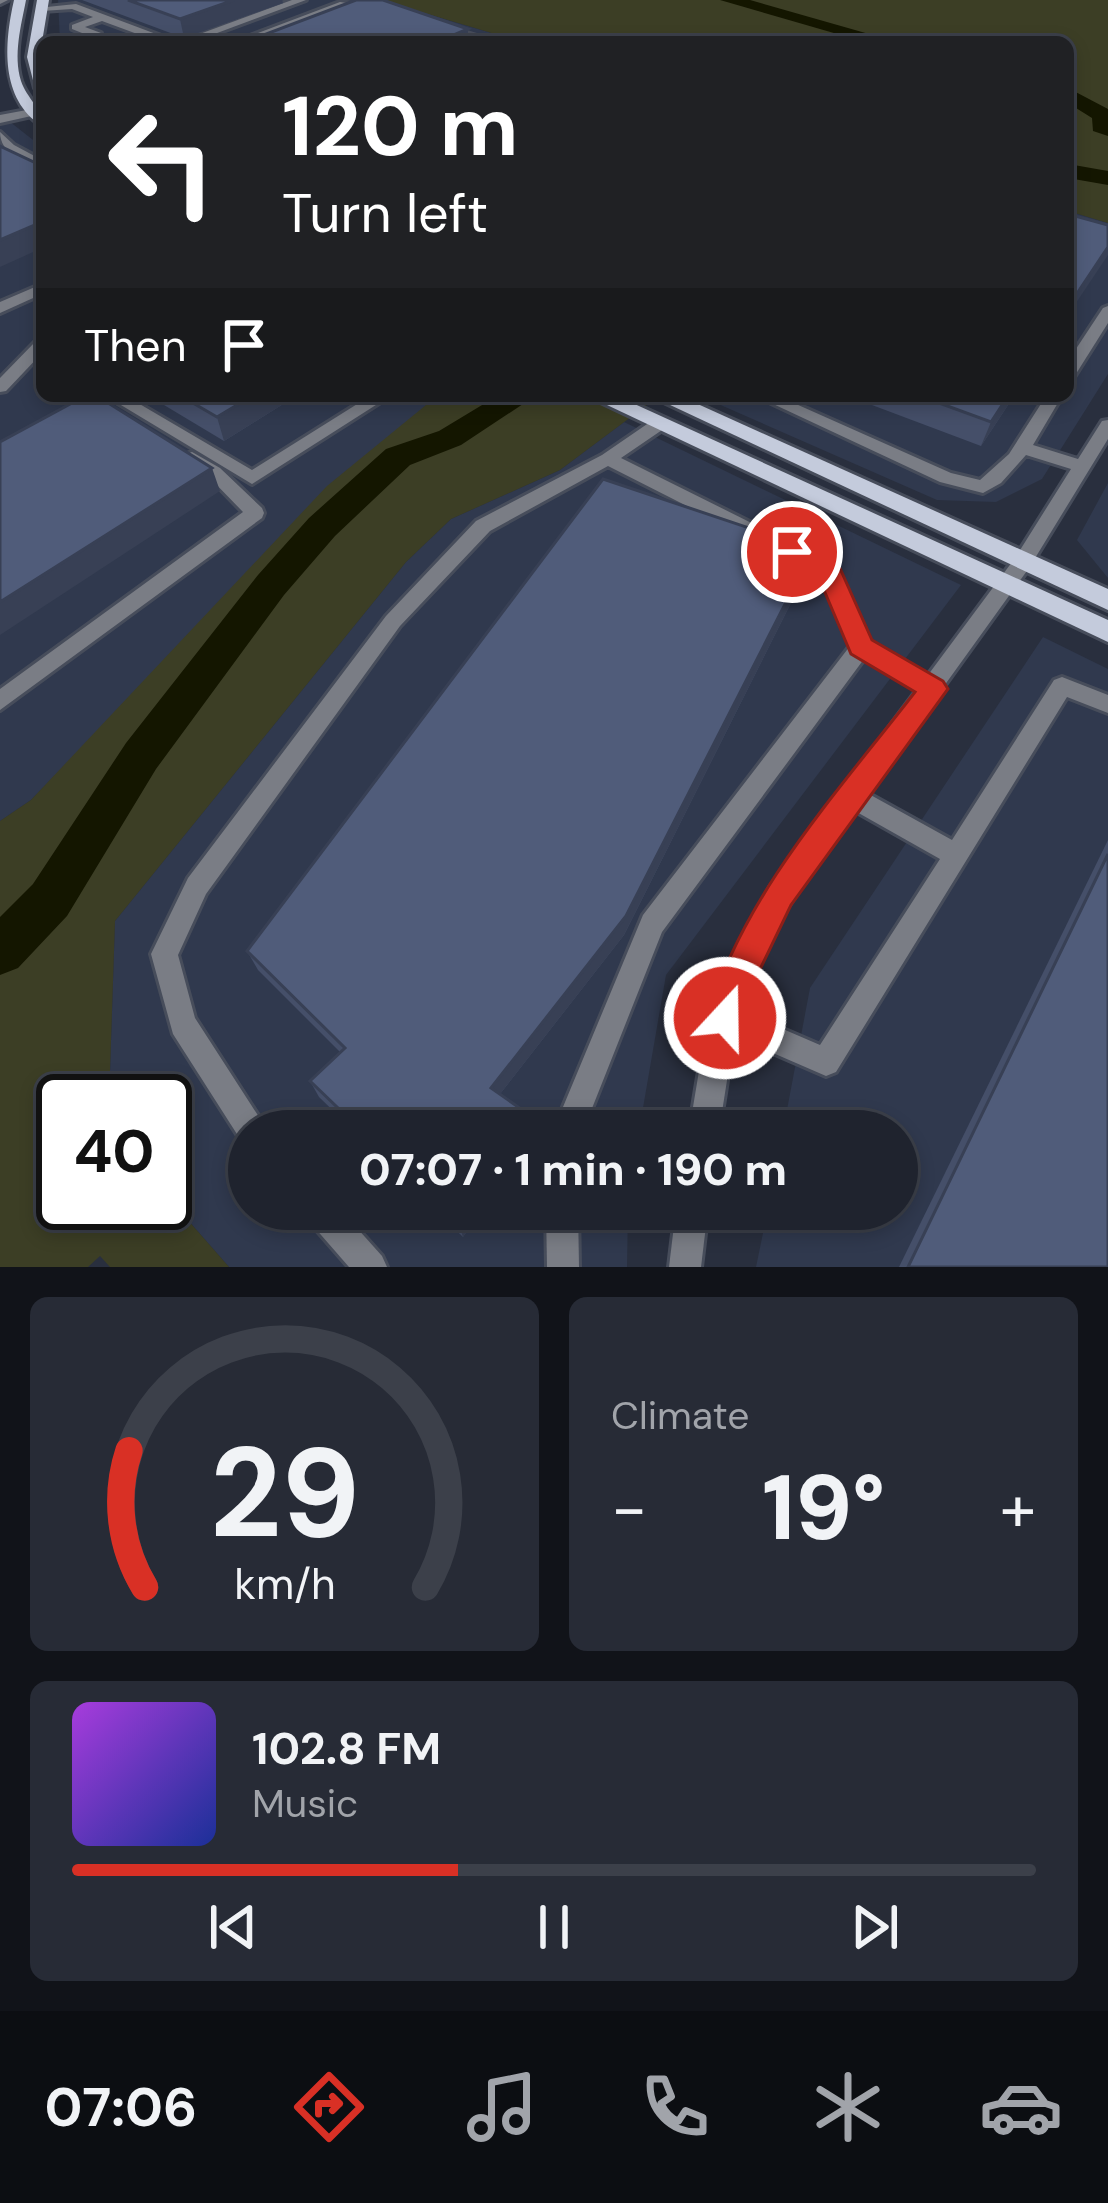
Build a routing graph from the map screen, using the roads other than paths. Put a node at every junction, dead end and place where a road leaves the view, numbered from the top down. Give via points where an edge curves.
1 (20, 0) edge
2 (301, 0) edge
3 (43, 4) edge
4 (379, 10) edge
5 (103, 17) junction
6 (430, 25) edge
7 (38, 36) edge
8 (95, 36) edge
9 (152, 36) edge
10 (200, 36) edge
11 (255, 36) edge
12 (466, 36) edge
13 (36, 111) edge
14 (36, 115) edge
15 (0, 119) edge
16 (0, 136) edge
17 (36, 162) edge
18 (36, 291) edge
19 (0, 308) edge
20 (1108, 311) edge
21 (1090, 338) junction
22 (1108, 344) edge
23 (36, 350) edge
24 (1074, 364) edge
25 (0, 387) edge
26 (110, 402) edge
27 (111, 402) edge
28 (372, 402) edge
29 (613, 402) edge
30 (685, 402) edge
31 (777, 402) edge
32 (1050, 402) edge
33 (659, 424) junction
34 (1108, 425) edge
35 (743, 434) junction
36 (1023, 448) junction
37 (1101, 452) edge
38 (608, 459) junction
39 (1083, 467) junction
40 (1014, 575) junction
41 (1108, 600) edge
42 (1108, 632) edge
43 (861, 646) junction
44 (933, 689) junction
45 (0, 701) edge
46 (1108, 704) edge
47 (852, 797) junction
48 (956, 855) junction
49 (725, 1018) junction
50 (239, 1110) edge
51 (577, 1110) edge
52 (708, 1110) edge
53 (338, 1230) edge
54 (562, 1230) edge
55 (689, 1230) edge
56 (371, 1267) edge
57 (563, 1267) edge
58 (685, 1267) edge

1 - 13 main road via 8,74
2 - 10 street
3 - 5 street
3 - 7 main road
4 - 11 street via 340,5
5 - 8 street via 76,27
5 - 9 street
6 - 12 street
14 - 15 street
16 - 17 street
18 - 19 street
20 - 21 street
21 - 22 street
21 - 24 street
23 - 25 street
26 - 45 street via 214,472 255,513
27 - 28 street via 252,478
29 - 33 main road
30 - 35 main road
31 - 36 street via 983,487
32 - 36 street
33 - 35 main road via 702,421
33 - 38 street
33 - 40 main road
34 - 37 street
35 - 40 main road
36 - 39 street
37 - 39 street
38 - 43 street via 829,570
38 - 50 street via 468,542 393,621 197,886 164,954 183,1024
39 - 40 street
40 - 41 main road
40 - 42 main road
40 - 44 street
43 - 44 street
43 - 51 street via 652,924
44 - 47 street
46 - 48 street via 1062,686
47 - 48 street
47 - 49 street via 779,895
48 - 49 street via 826,1062
49 - 52 street
53 - 56 street
54 - 57 street
55 - 58 street

